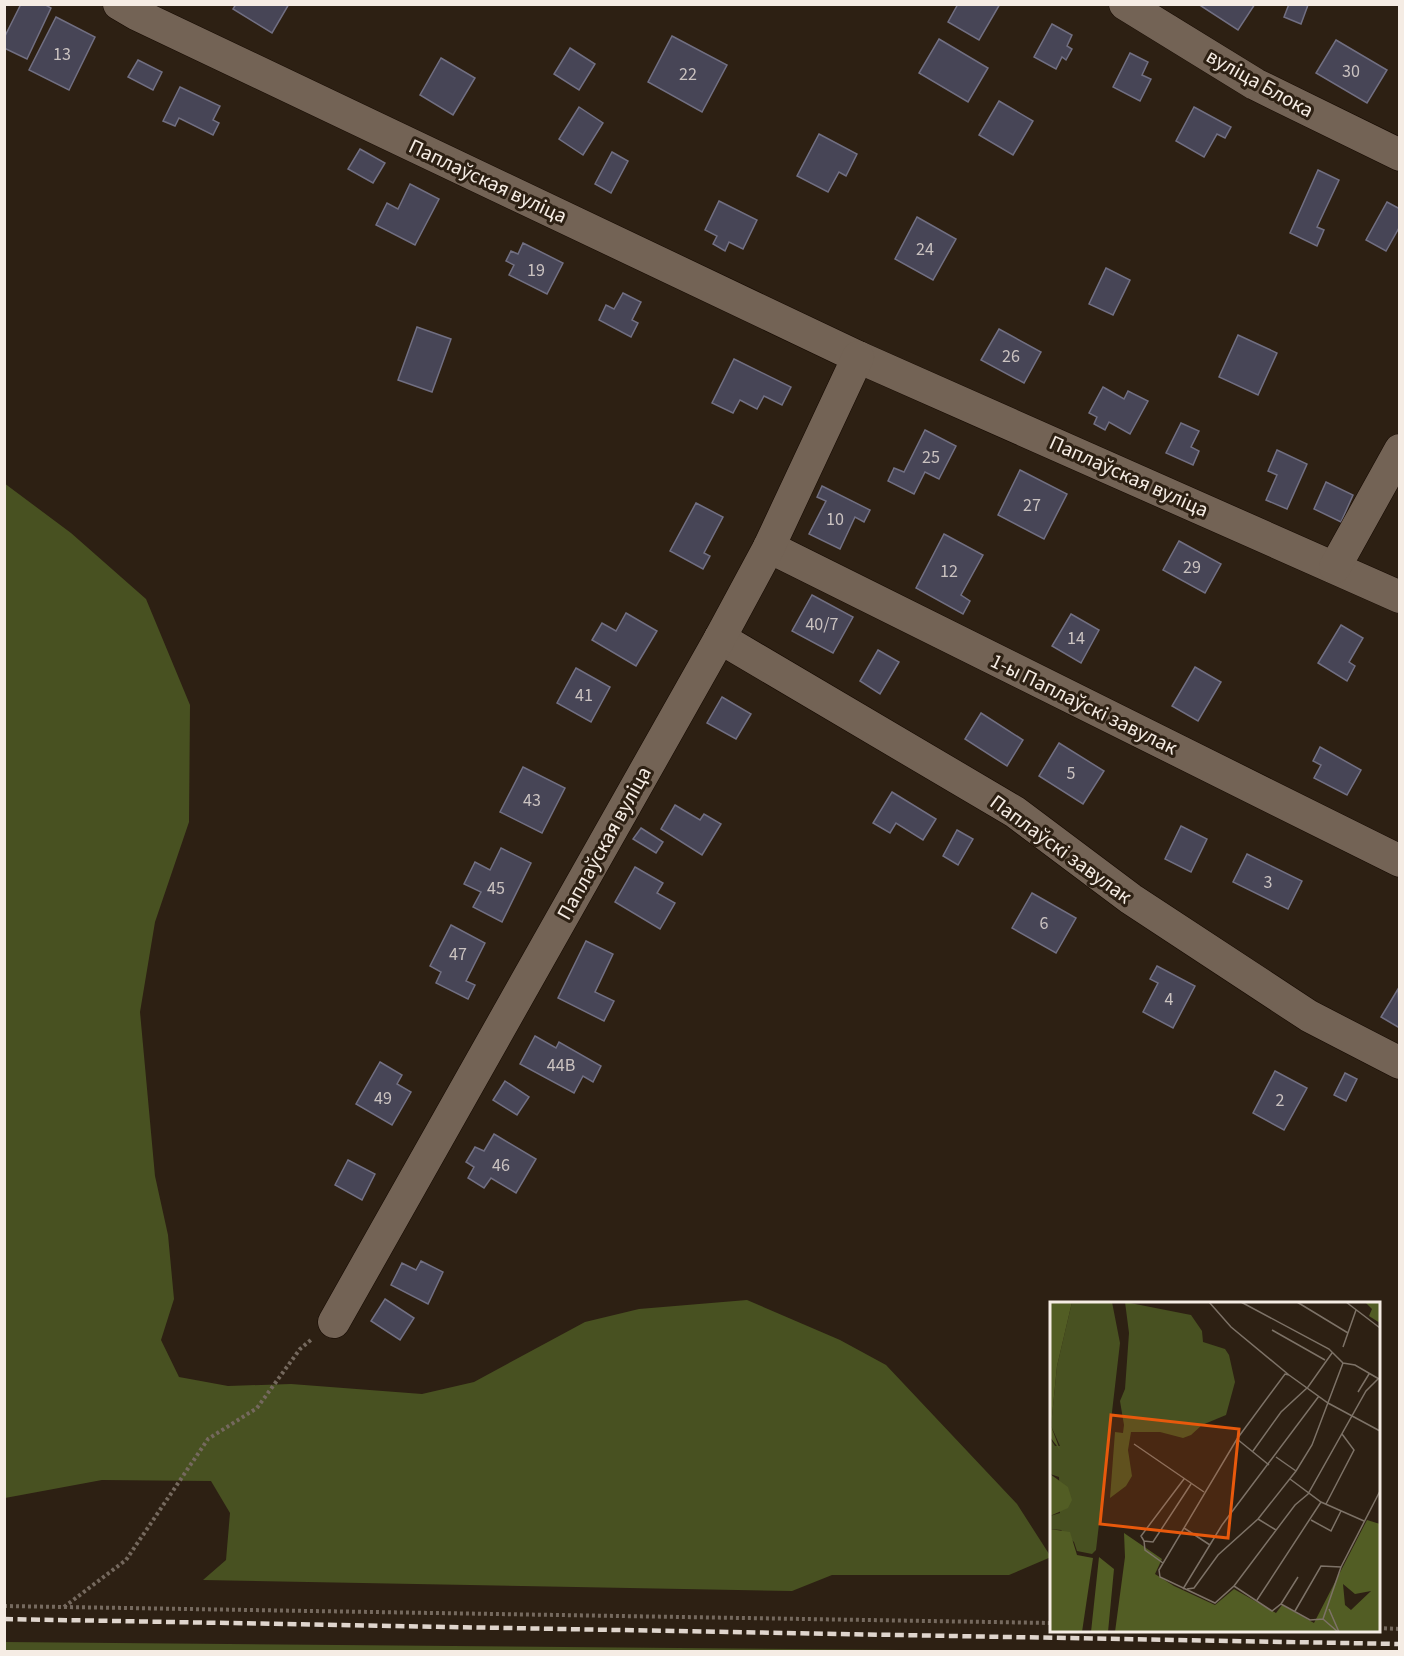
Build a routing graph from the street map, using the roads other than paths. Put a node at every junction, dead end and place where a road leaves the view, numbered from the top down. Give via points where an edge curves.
1 (1125, 4) edge
2 (132, 8) edge
3 (1400, 155) edge
4 (858, 357) junction
5 (1400, 450) edge
6 (769, 547) junction
7 (1335, 567) junction
8 (1400, 597) edge
9 (720, 638) junction
10 (1400, 861) edge
11 (1400, 1063) edge
12 (334, 1322) road end

1 - 3 street, вуліца Блока via 1255,84
2 - 4 street, Паплаўская вуліца
4 - 6 street, Паплаўская вуліца
4 - 7 street, Паплаўская вуліца
5 - 7 street
6 - 9 street, Паплаўская вуліца
6 - 10 street, 1-ы Паплаўскі завулак
7 - 8 street, Паплаўская вуліца
9 - 11 street, Паплаўскі завулак via 1015,812 1190,938 1310,1016
9 - 12 street, Паплаўская вуліца

